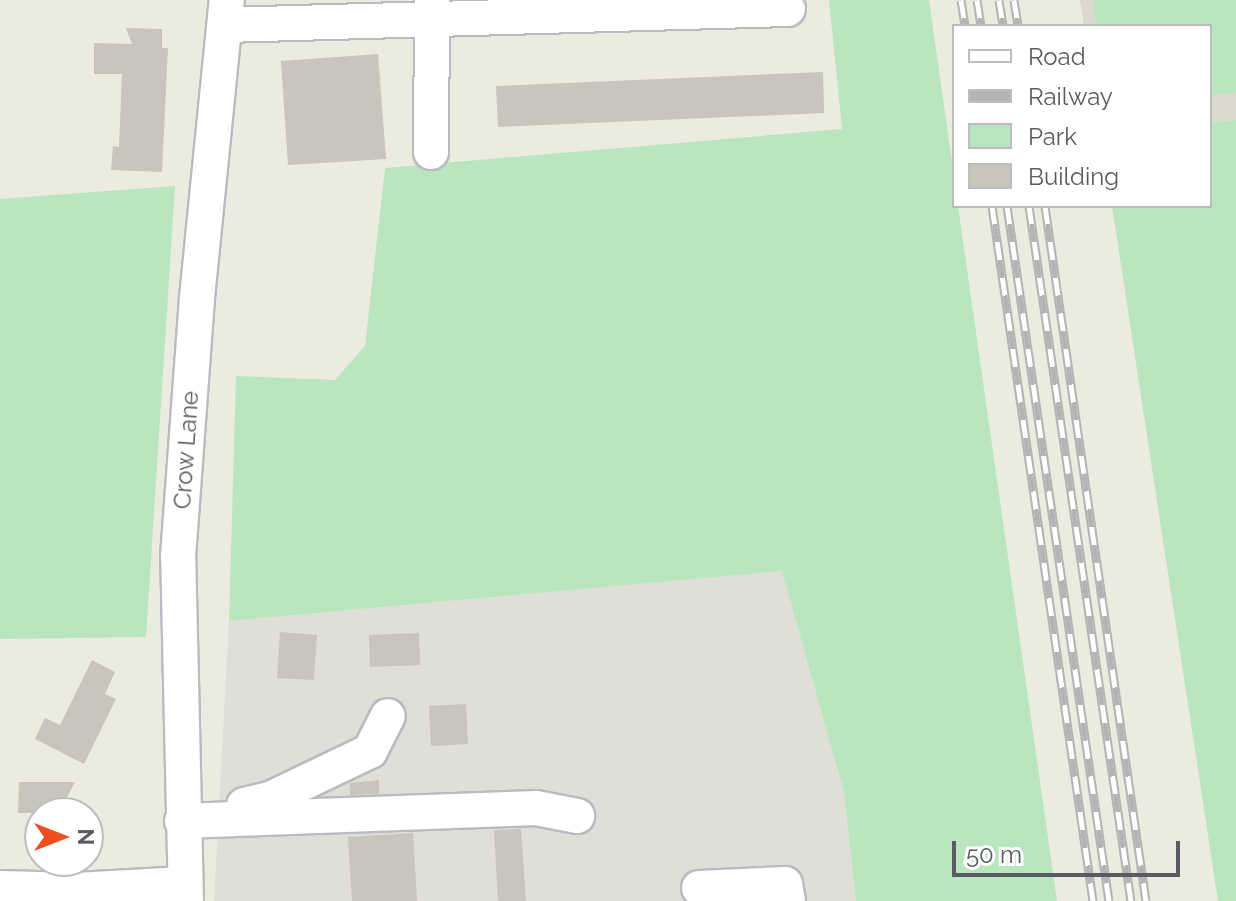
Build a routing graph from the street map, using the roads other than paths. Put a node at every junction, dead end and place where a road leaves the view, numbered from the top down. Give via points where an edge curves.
1 (432, 9) edge
2 (788, 9) dead end
3 (226, 12) edge
4 (431, 152) dead end
5 (388, 716) dead end
6 (577, 816) dead end
7 (182, 821) junction
8 (0, 888) edge
9 (699, 888) dead end
10 (186, 893) edge
11 (788, 901) edge

1 - 2 street
1 - 3 street
1 - 4 street
3 - 7 street, Crow Lane via 178,557
5 - 7 street via 370,751 330,773 270,799
6 - 7 street via 536,808
7 - 10 street, Crow Lane
8 - 10 street
9 - 11 street via 785,884

